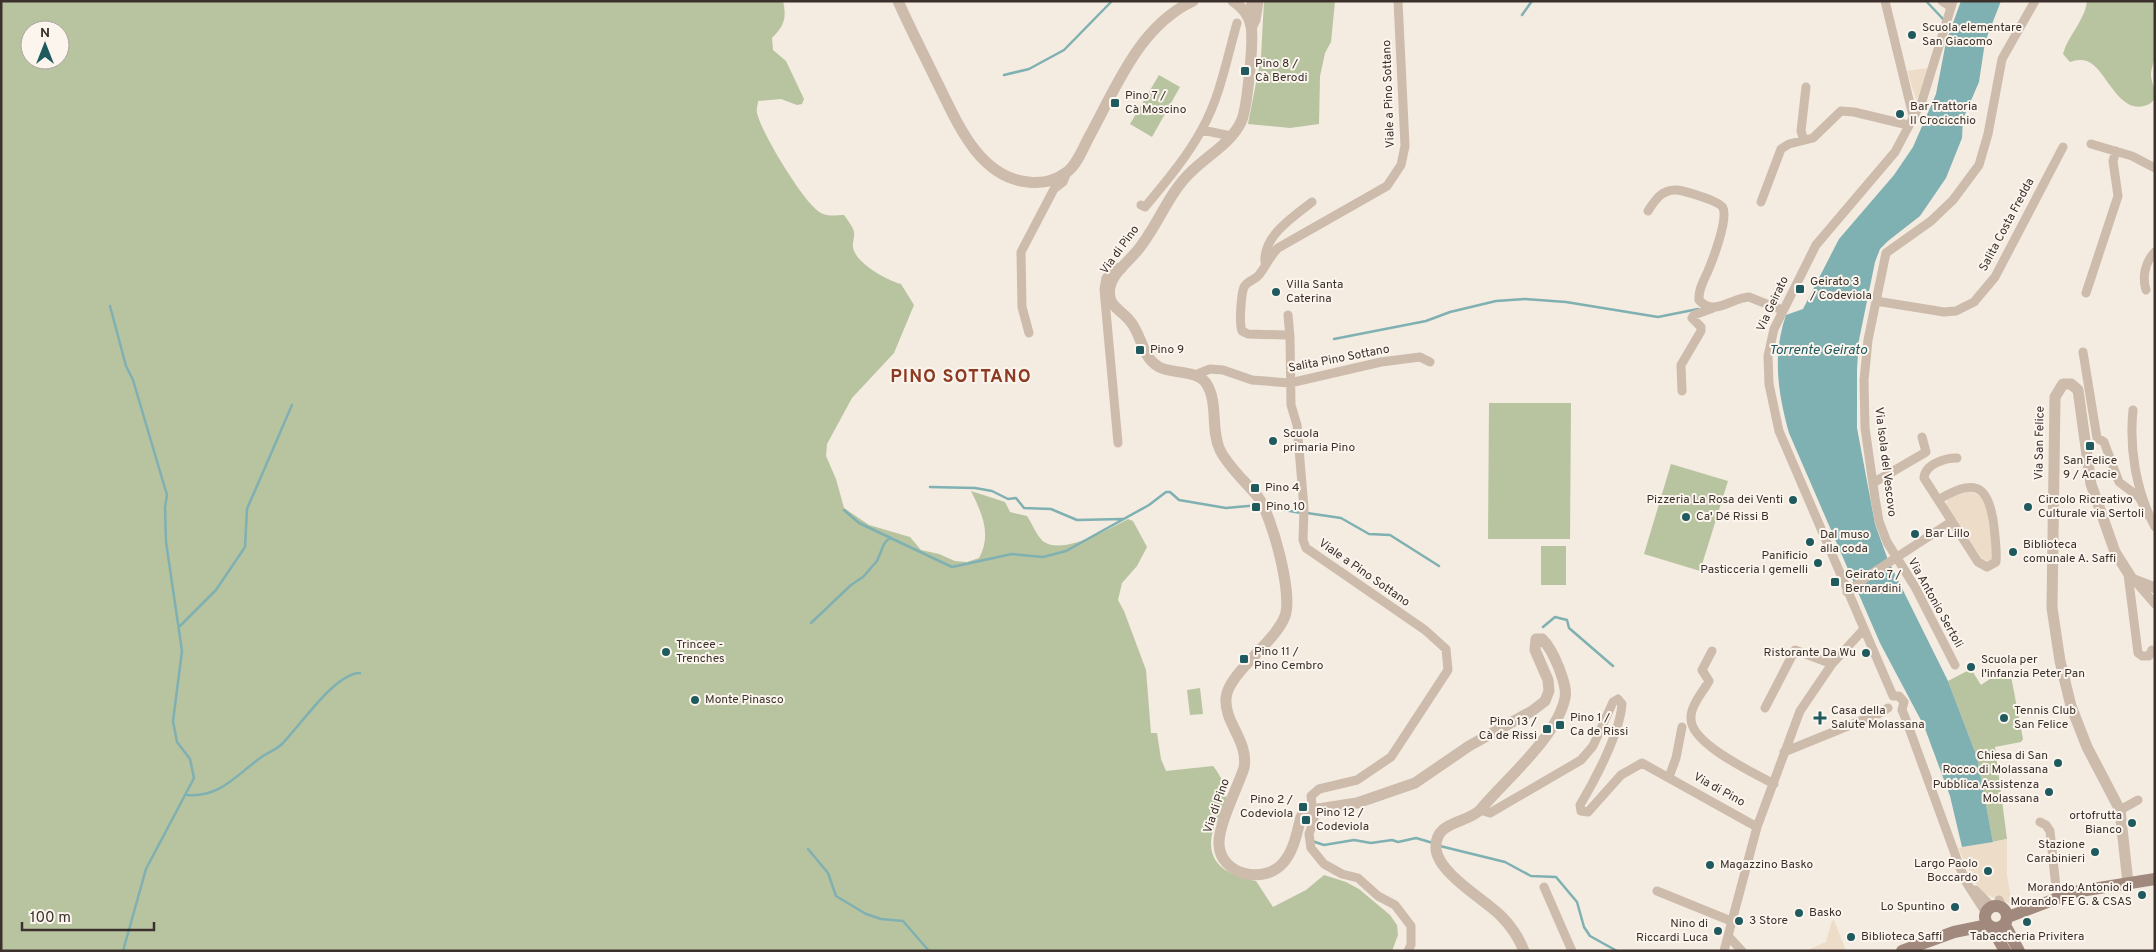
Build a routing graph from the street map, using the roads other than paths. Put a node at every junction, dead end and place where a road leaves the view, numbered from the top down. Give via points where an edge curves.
1 (898, 1) edge
2 (1192, 1) edge
3 (1233, 1) edge
4 (1252, 1) edge
5 (1259, 1) edge
6 (1398, 1) edge
7 (1884, 1) edge
8 (1942, 1) edge
9 (2035, 1) edge
10 (1951, 7) edge
11 (1247, 15) junction
12 (1237, 23) dead end
13 (1252, 28) junction
14 (1806, 87) dead end
15 (1913, 116) junction
16 (1908, 125) junction
17 (1202, 130) junction
18 (1231, 136) junction
19 (1804, 140) junction
20 (2091, 144) dead end
21 (2063, 147) dead end
22 (2116, 151) junction
23 (2155, 168) edge
24 (1067, 172) junction
25 (1312, 202) dead end
26 (1761, 202) dead end
27 (1141, 205) dead end
28 (1648, 211) dead end
29 (2155, 252) edge
30 (1266, 264) junction
31 (1122, 268) junction
32 (2146, 290) dead end
33 (2086, 294) dead end
34 (1876, 301) junction
35 (1713, 308) junction
36 (1782, 310) junction
37 (1288, 315) dead end
38 (1029, 333) dead end
39 (1290, 337) junction
40 (2083, 352) dead end
41 (1430, 362) dead end
42 (1195, 375) junction
43 (1290, 383) junction
44 (1682, 391) dead end
45 (2133, 410) dead end
46 (1922, 437) dead end
47 (1118, 443) dead end
48 (1957, 458) dead end
49 (1873, 483) junction
50 (1938, 500) junction
51 (2149, 516) junction
52 (1952, 522) junction
53 (2155, 526) edge
54 (1896, 558) junction
55 (2144, 585) edge
56 (1847, 592) junction
57 (2155, 604) edge
58 (1864, 629) junction
59 (2152, 650) dead end
60 (1712, 651) dead end
61 (1832, 664) junction
62 (1956, 665) dead end
63 (1893, 696) junction
64 (1765, 708) dead end
65 (1888, 708) junction
66 (1902, 710) junction
67 (1682, 727) dead end
68 (1784, 752) junction
69 (1669, 777) junction
70 (1774, 784) junction
71 (2138, 800) dead end
72 (1313, 809) junction
73 (1480, 810) junction
74 (2120, 810) junction
75 (2040, 822) dead end
76 (1757, 827) junction
77 (2155, 880) edge
78 (2128, 883) junction
79 (1544, 887) dead end
80 (1657, 891) dead end
81 (2057, 897) junction
82 (1996, 915) junction
83 (1731, 921) junction
84 (1729, 937) junction
85 (1408, 951) edge
86 (1524, 951) edge
87 (1572, 951) edge
88 (1724, 951) edge
89 (1742, 951) edge
90 (1902, 951) edge
91 (2005, 951) edge
92 (2019, 951) edge

1 - 24 street via 961,130 976,151 1000,174 1022,182 1053,180
2 - 24 street via 1174,11 1143,41
3 - 11 street, Via di Pino
4 - 11 street
5 - 13 street
6 - 30 street, Viale a Pino Sottano via 1405,146 1401,165 1387,186 1278,248
7 - 15 street
8 - 10 street
9 - 34 street, Via Isola del Vescovo via 2002,59 1979,165 1953,200 1931,221 1886,253
10 - 15 street, Via Geirato via 1929,84
11 - 13 street, Via di Pino
12 - 17 street
13 - 18 street, Via di Pino via 1253,45 1241,122
14 - 19 street via 1801,131
15 - 16 street, Via Geirato
16 - 19 street via 1841,111 1813,138
16 - 36 street, Via Geirato via 1895,152 1816,245
17 - 18 street
17 - 27 street via 1168,179 1145,207
18 - 31 street, Via di Pino via 1180,183 1139,249
19 - 26 street via 1781,148
20 - 22 street
21 - 34 street, Salita Costa Fredda via 1995,277 1974,302 1956,311 1944,312
22 - 23 street
22 - 33 street via 2113,161 2118,196
24 - 38 street via 1063,182 1054,189 1021,252 1022,307
25 - 30 street, Viale a Pino Sottano via 1280,229 1266,252
28 - 35 street via 1658,196 1671,190 1722,206 1724,215 1718,242 1698,297 1704,305
29 - 32 street via 2146,268
30 - 39 street, Viale a Pino Sottano via 1258,277 1250,280 1244,288 1239,324 1248,334
31 - 42 street, Via di Pino via 1113,279 1109,294 1113,304 1135,328 1148,357 1162,368
31 - 47 street via 1112,270 1104,289
34 - 49 street, Via Isola del Vescovo via 1864,380 1865,428
35 - 36 street via 1749,296
35 - 44 street via 1692,318 1701,331 1681,365
36 - 56 street, Via Geirato via 1768,356 1774,417
37 - 39 street
39 - 43 street, Viale a Pino Sottano
40 - 51 street via 2097,438 2104,442 2119,482 2139,497
41 - 43 street, Salita Pino Sottano via 1420,357 1396,360
42 - 43 street, Salita Pino Sottano via 1223,370 1252,380
42 - 72 street, Via di Pino via 1205,382 1210,392 1214,430 1220,450 1259,498 1269,519 1288,597 1286,616 1276,634 1232,682 1226,696 1227,711 1244,746 1246,758 1220,833 1221,855 1230,867 1243,873 1258,875 1276,869 1287,857 1302,815
43 - 72 street, Viale a Pino Sottano via 1297,425 1306,548 1443,644 1449,660 1446,675 1391,757 1357,780 1312,793
45 - 51 street via 2134,465
46 - 49 street via 1926,449 1924,454
48 - 50 street via 1934,464 1923,475
49 - 54 street, Via Isola del Vescovo via 1881,525
50 - 52 street
50 - 52 street via 1963,487 1981,491 1991,505 1996,562 1987,567 1980,565
51 - 53 street
52 - 54 street, Via Antonio Sertoli
54 - 56 street
54 - 62 street, Via Antonio Sertoli
55 - 57 street, Via San Felice
55 - 59 street, Via San Felice via 2138,653 2149,656
55 - 74 street, Via San Felice via 2114,552 2091,484 2078,390 2065,383 2055,396 2052,608 2071,706 2087,747
56 - 58 street, Via Geirato
58 - 61 street
58 - 63 street, Via Geirato
60 - 70 street via 1702,670 1709,681 1690,719 1694,729 1706,744
61 - 64 street via 1796,650
61 - 68 street via 1800,710
63 - 65 street
63 - 66 street, Via Geirato via 1903,700
65 - 66 street via 1895,713
65 - 68 street
66 - 82 street, Via Geirato via 1966,882
67 - 69 street
68 - 70 street
69 - 73 street, Via di Pino via 1642,763 1633,766 1588,812 1581,810 1580,805 1606,754 1620,715 1622,702 1616,699 1593,746 1581,760 1490,813
69 - 76 street, Via di Pino
70 - 76 street
71 - 74 street
72 - 73 street via 1357,803 1414,783 1469,746 1532,711 1545,700 1549,691 1548,680 1534,647 1536,639 1542,639 1563,680 1565,699 1541,742
72 - 85 street via 1314,820 1309,834 1311,848 1324,864 1358,878 1378,896 1395,905 1411,926
73 - 86 street via 1441,832 1436,842 1438,857 1450,872 1500,915
74 - 78 street, Via San Felice
75 - 81 street via 2050,831
76 - 83 street
77 - 78 main road
78 - 81 main road
79 - 87 street
80 - 83 street
81 - 82 main road
82 - 90 main road via 1967,923 1954,932
82 - 91 main road
82 - 92 main road
83 - 84 street
84 - 88 street
84 - 89 street

